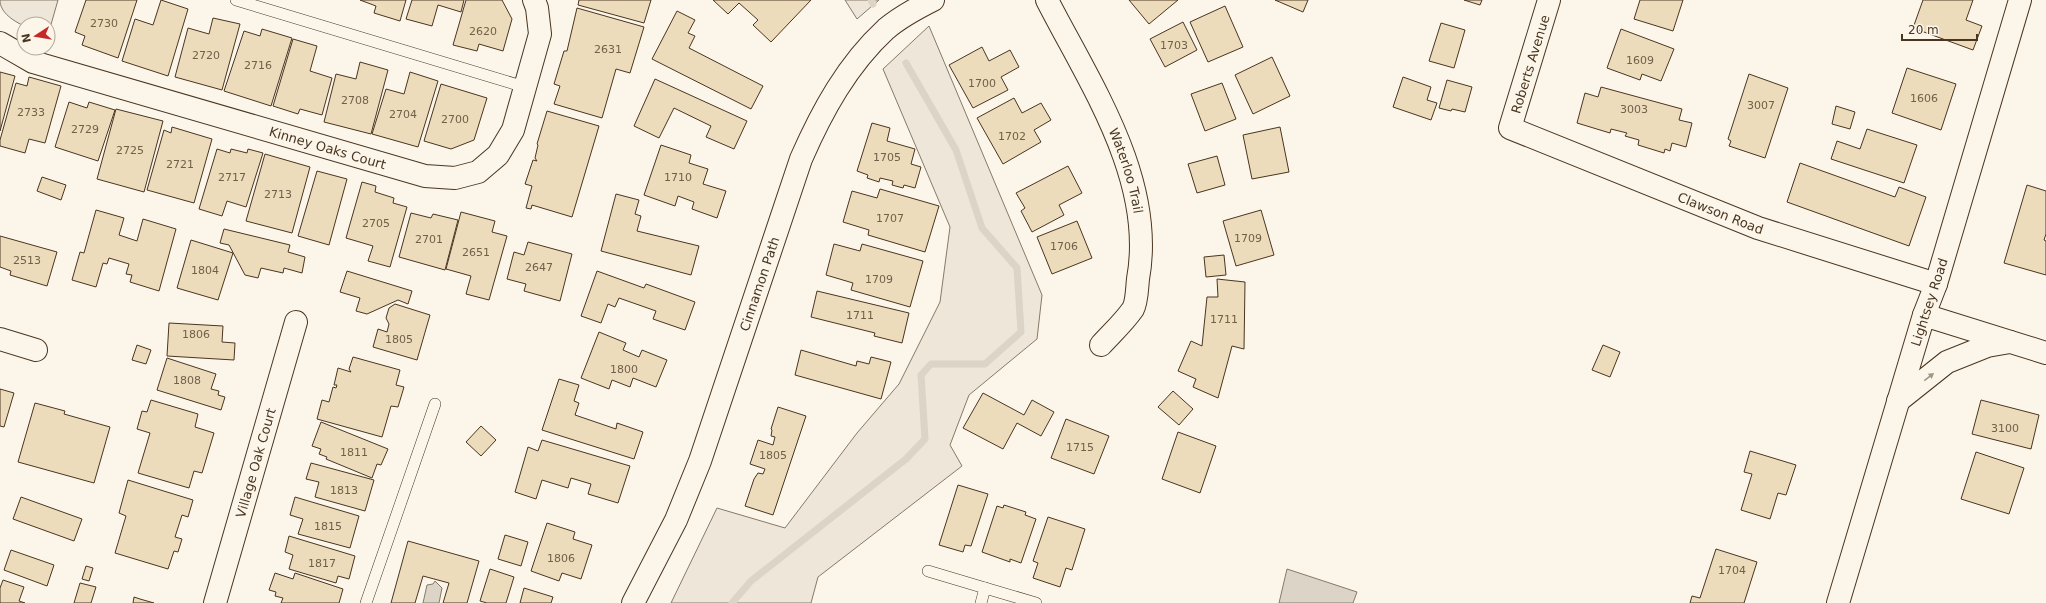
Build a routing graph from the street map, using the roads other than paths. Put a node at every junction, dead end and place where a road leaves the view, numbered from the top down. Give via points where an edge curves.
1 (236, 0) edge
2 (534, 0) edge
3 (1046, 0) edge
4 (1550, 0) edge
5 (2020, 0) edge
6 (926, 4) edge
7 (0, 43) edge
8 (525, 87) junction
9 (1510, 128) joint
10 (1936, 284) junction
11 (1924, 316) junction
12 (296, 322) dead end
13 (0, 339) edge
14 (2012, 342) junction
15 (1101, 345) dead end
16 (36, 350) dead end
17 (2046, 353) edge
18 (1898, 401) junction
19 (435, 404) dead end
20 (928, 571) dead end
21 (985, 588) junction
22 (215, 603) edge
23 (366, 603) edge
24 (633, 603) edge
25 (981, 603) edge
26 (1036, 603) edge
27 (1838, 603) edge

1 - 8 lane
2 - 8 street, Kinney Oaks Court via 540,34
3 - 15 street, Waterloo Trail via 1117,135 1132,177 1140,219 1141,265 1133,308
4 - 9 street, Roberts Avenue
5 - 10 street, Lightsey Road
6 - 24 street, Cinnamon Path via 887,29 864,53 819,118 801,158 700,462 676,520
7 - 8 street, Kinney Oaks Court via 33,62 425,176 455,178 478,172 498,155 513,130
9 - 10 street, Clawson Road via 1758,228
10 - 11 street, Lightsey Road
11 - 14 street
11 - 18 street, Lightsey Road
12 - 22 street, Village Oak Court
13 - 16 street
14 - 17 street
18 -> 14 street via 1947,362 1987,346
18 - 27 street, Lightsey Road
19 - 23 lane
20 - 21 lane
21 - 25 lane
21 - 26 lane

